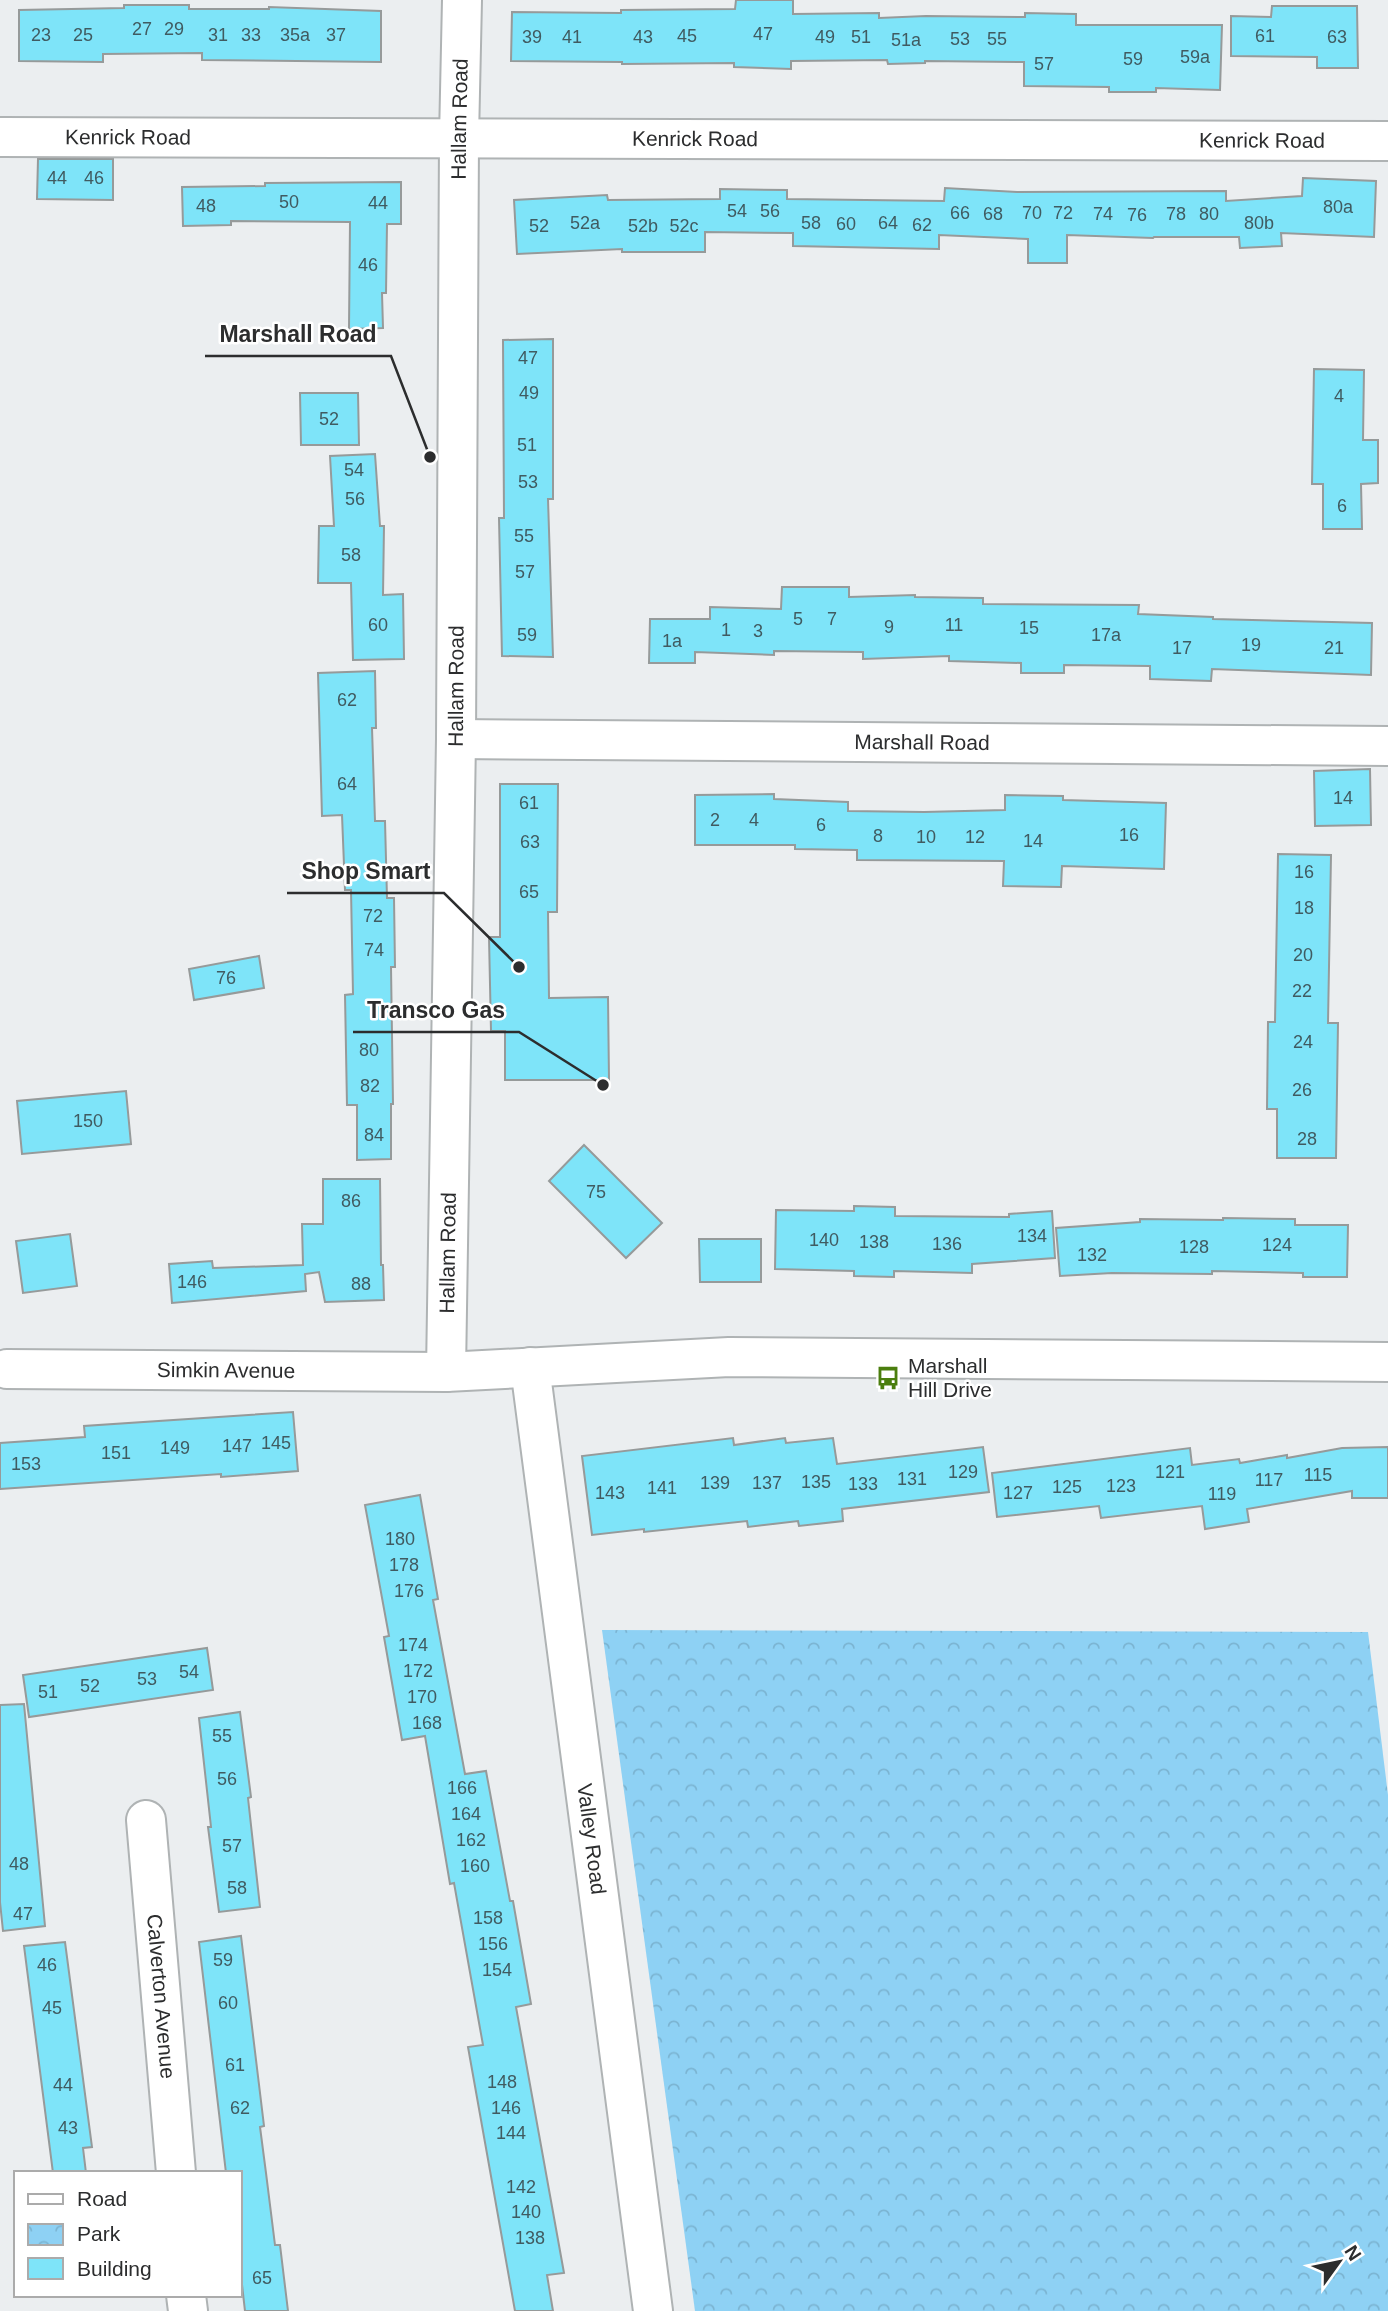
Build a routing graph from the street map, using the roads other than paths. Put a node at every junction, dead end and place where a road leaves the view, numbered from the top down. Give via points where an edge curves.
1 (461, 0) edge
2 (0, 137) edge
3 (459, 138) junction
4 (1388, 141) edge
5 (456, 739) junction
6 (1388, 746) edge
7 (1388, 1363) edge
8 (530, 1367) junction
9 (7, 1369) dead end
10 (446, 1372) junction
11 (146, 1820) dead end
12 (176, 2171) edge
13 (653, 2311) edge

1 - 3 street, Hallam Road
2 - 3 street, Kenrick Road
3 - 4 street, Kenrick Road
3 - 5 street, Hallam Road
5 - 6 street, Marshall Road
5 - 10 street, Hallam Road
7 - 8 street via 729,1357
8 - 10 street
8 - 13 street, Valley Road
9 - 10 street, Simkin Avenue
11 - 12 street, Calverton Avenue

